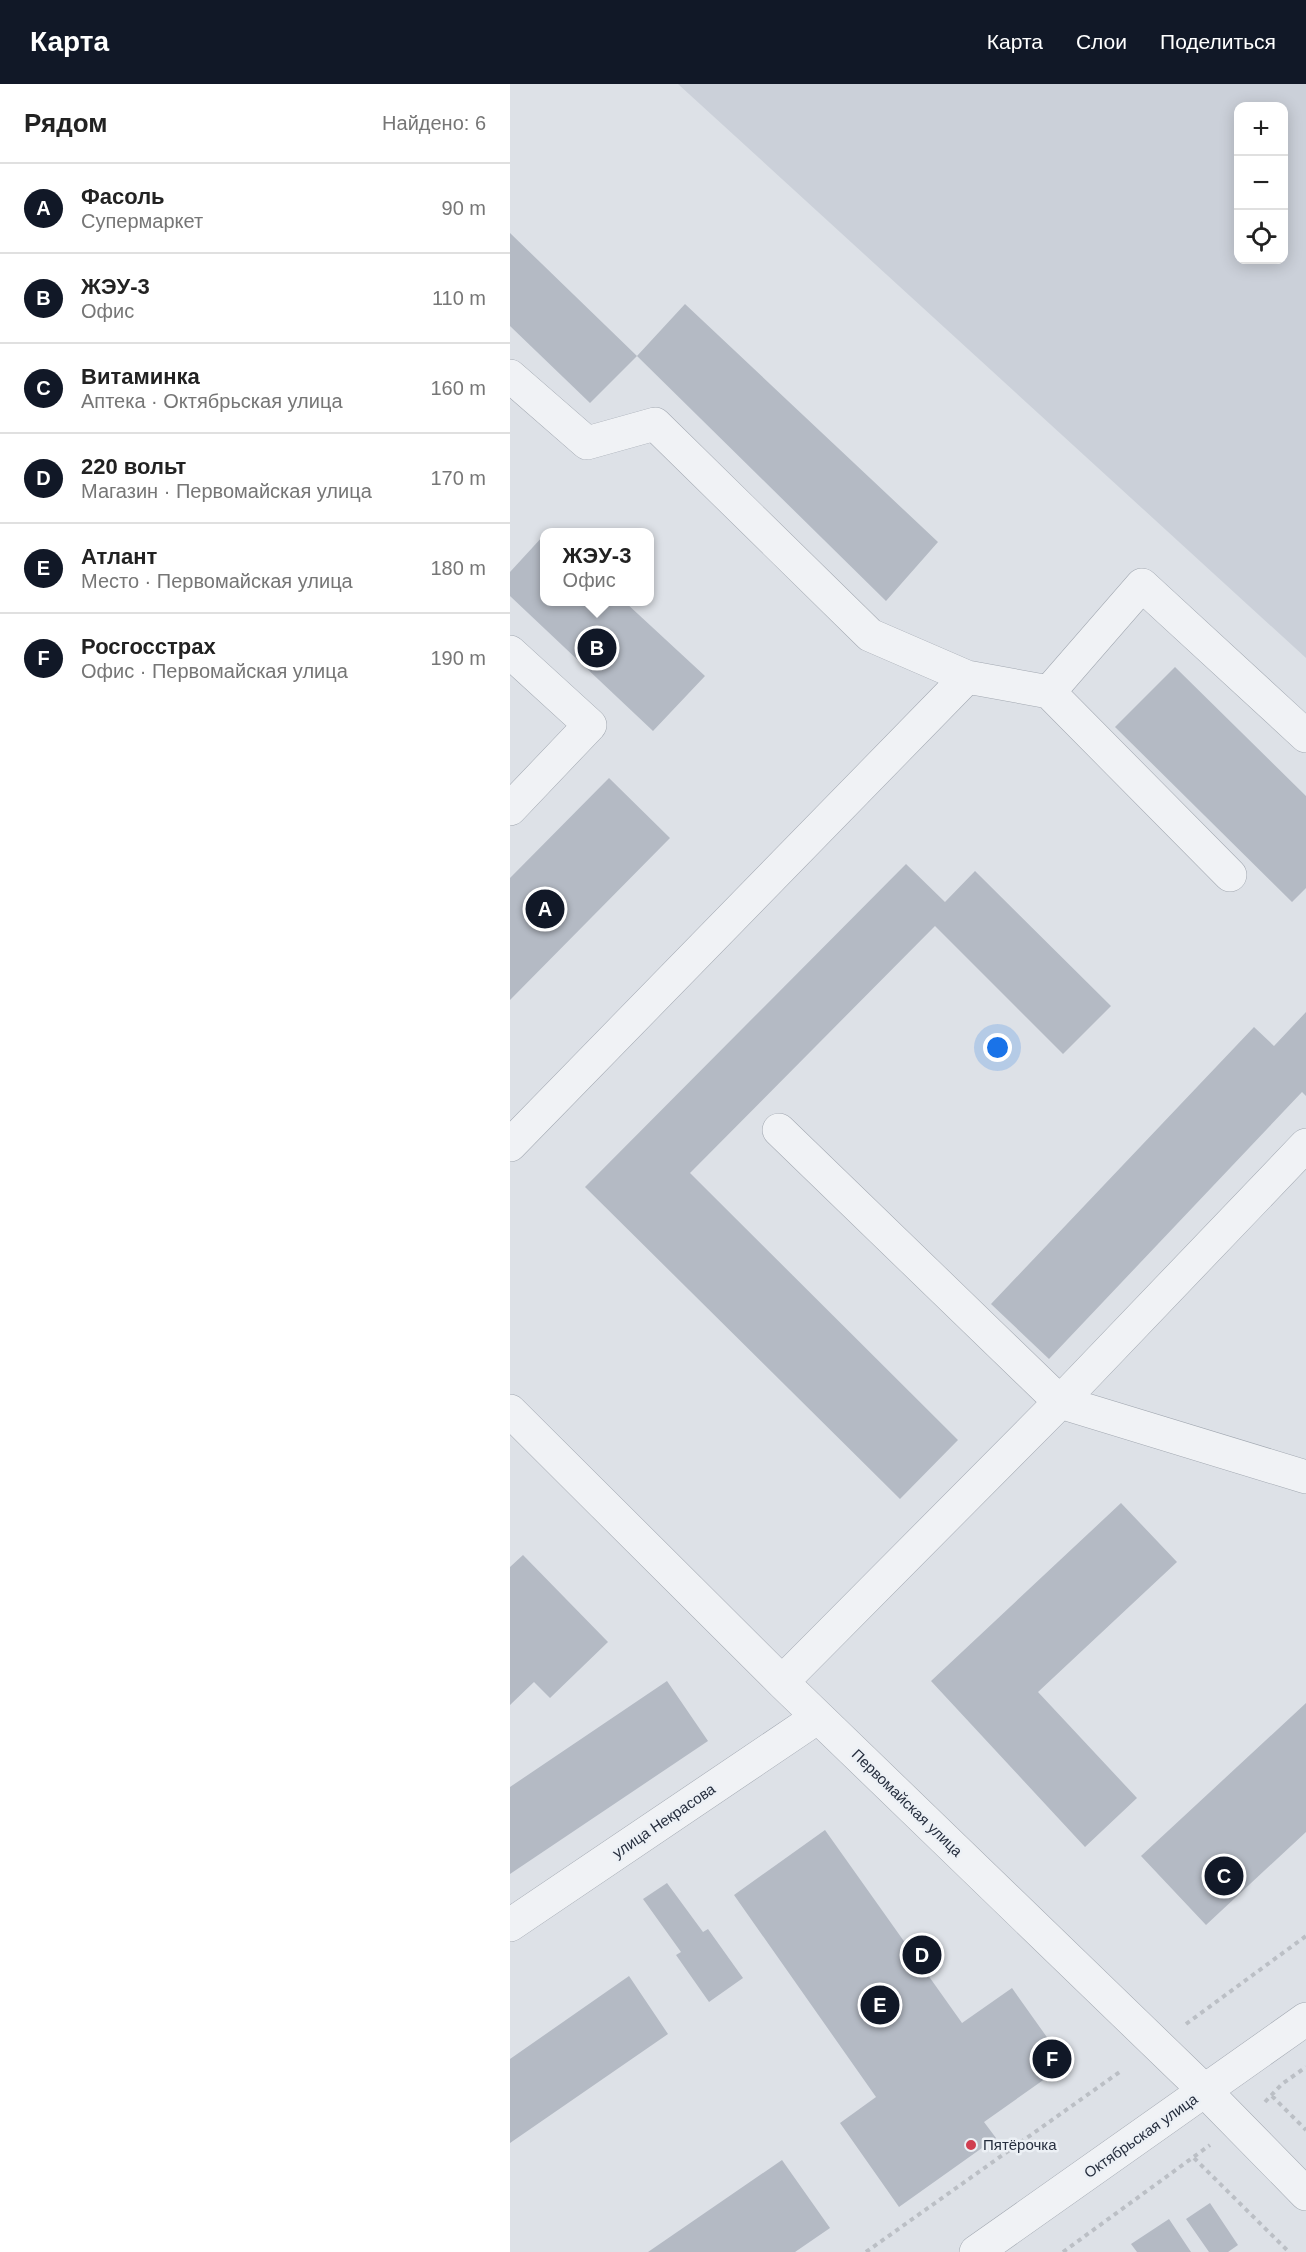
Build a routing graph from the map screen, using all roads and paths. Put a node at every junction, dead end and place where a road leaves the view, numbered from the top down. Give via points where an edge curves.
1 (510, 376) edge
2 (510, 652) edge
3 (967, 677) junction
4 (1049, 692) junction
5 (1306, 736) edge
6 (510, 809) edge
7 (1230, 875) dead end
8 (778, 1130) dead end
9 (510, 1145) edge
10 (1306, 1146) edge
11 (1060, 1402) junction
12 (510, 1411) edge
13 (1306, 1477) edge
14 (782, 1682) junction
15 (818, 1717) junction
16 (510, 1925) edge
17 (1306, 1936) edge
18 (1306, 2019) edge
19 (1185, 2024) dead end
20 (1306, 2067) edge
21 (1120, 2071) dead end
22 (1205, 2091) junction
23 (1306, 2130) edge
24 (1211, 2145) dead end
25 (1194, 2158) junction
26 (1306, 2194) edge
27 (866, 2252) edge
28 (976, 2252) edge
29 (1063, 2252) edge
30 (1289, 2252) edge

1 - 3 street via 587,443 654,424 870,634
2 - 6 street via 590,725
3 - 4 street
3 - 9 street
4 - 5 street via 1142,585
4 - 7 street
8 - 11 street
10 - 11 street
11 - 13 street
11 - 14 street
12 - 14 street, Первомайская улица
14 - 15 street, Первомайская улица
15 - 16 street, улица Некрасова
15 - 22 street, Первомайская улица
17 - 19 path
18 - 22 street, Октябрьская улица
20 - 23 path via 1272,2096
21 - 27 path
22 - 26 street, Первомайская улица
22 - 28 street, Октябрьская улица
24 - 25 path
25 - 29 path
25 - 30 path

